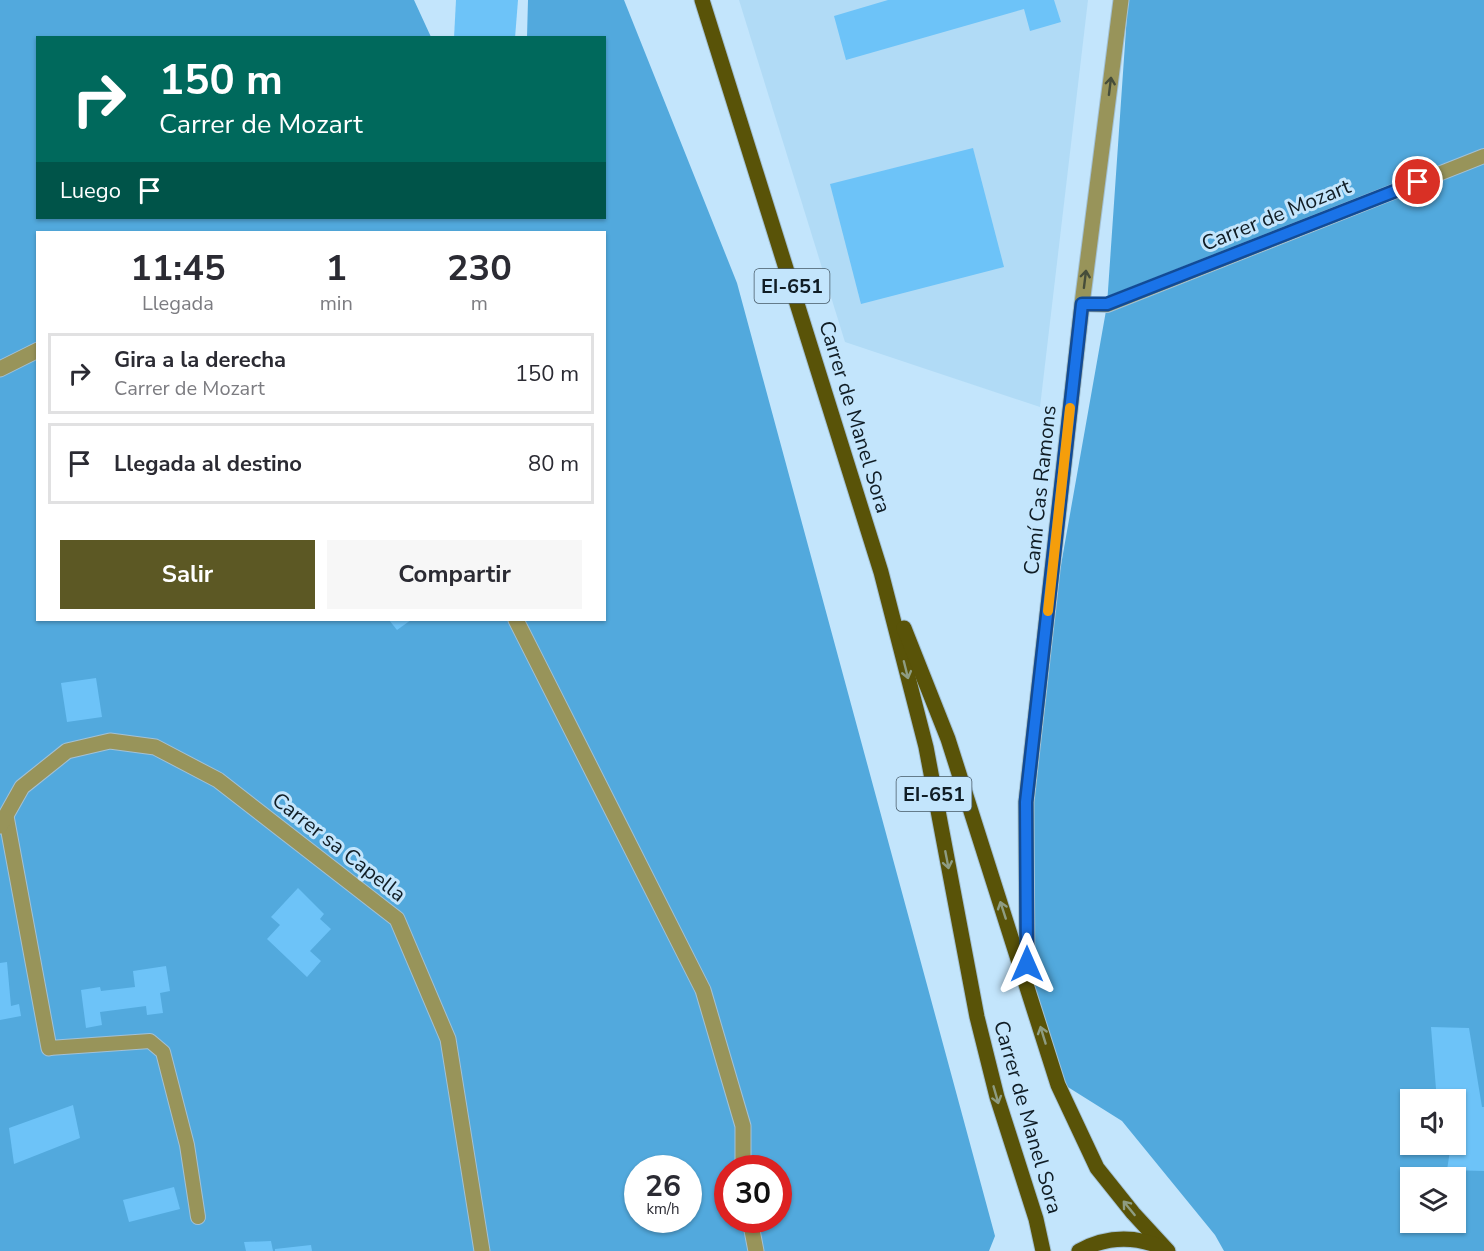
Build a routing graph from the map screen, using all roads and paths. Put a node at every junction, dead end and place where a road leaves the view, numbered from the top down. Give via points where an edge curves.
1 (702, 0) edge
2 (1121, 0) edge
3 (1484, 156) edge
4 (1082, 304) junction
5 (36, 352) edge
6 (0, 369) edge
7 (881, 572) junction
8 (517, 621) edge
9 (3, 821) edge
10 (1027, 986) junction
11 (49, 1048) joint
12 (743, 1155) edge
13 (198, 1218) dead end
14 (753, 1233) edge
15 (482, 1251) edge
16 (756, 1251) edge
17 (1043, 1251) edge
18 (1079, 1251) edge
19 (1168, 1251) edge

1 - 7 main road, Carrer de Manel Sora / EI-651
4 -> 2 street, Camí Cas Ramons
3 - 4 lane, Carrer de Mozart via 1107,304
4 - 10 street, Camí Cas Ramons via 1026,802
5 - 6 street
10 -> 7 main road, Carrer de Manel Sora / EI-651 via 948,738
7 -> 17 main road, Carrer de Manel Sora / EI-651 via 926,747 972,997
8 - 12 street via 703,990 743,1126
9 - 11 street
9 - 15 street, Carrer sa Capella via 22,787 67,751 110,741 155,747 218,780 398,919 448,1039
19 -> 10 main road, Carrer de Manel Sora / EI-651 via 1097,1168 1058,1085
11 - 13 lane via 150,1041 163,1052 187,1145
14 - 16 street
18 - 19 main road, EI-651 via 1094,1243 1132,1238

